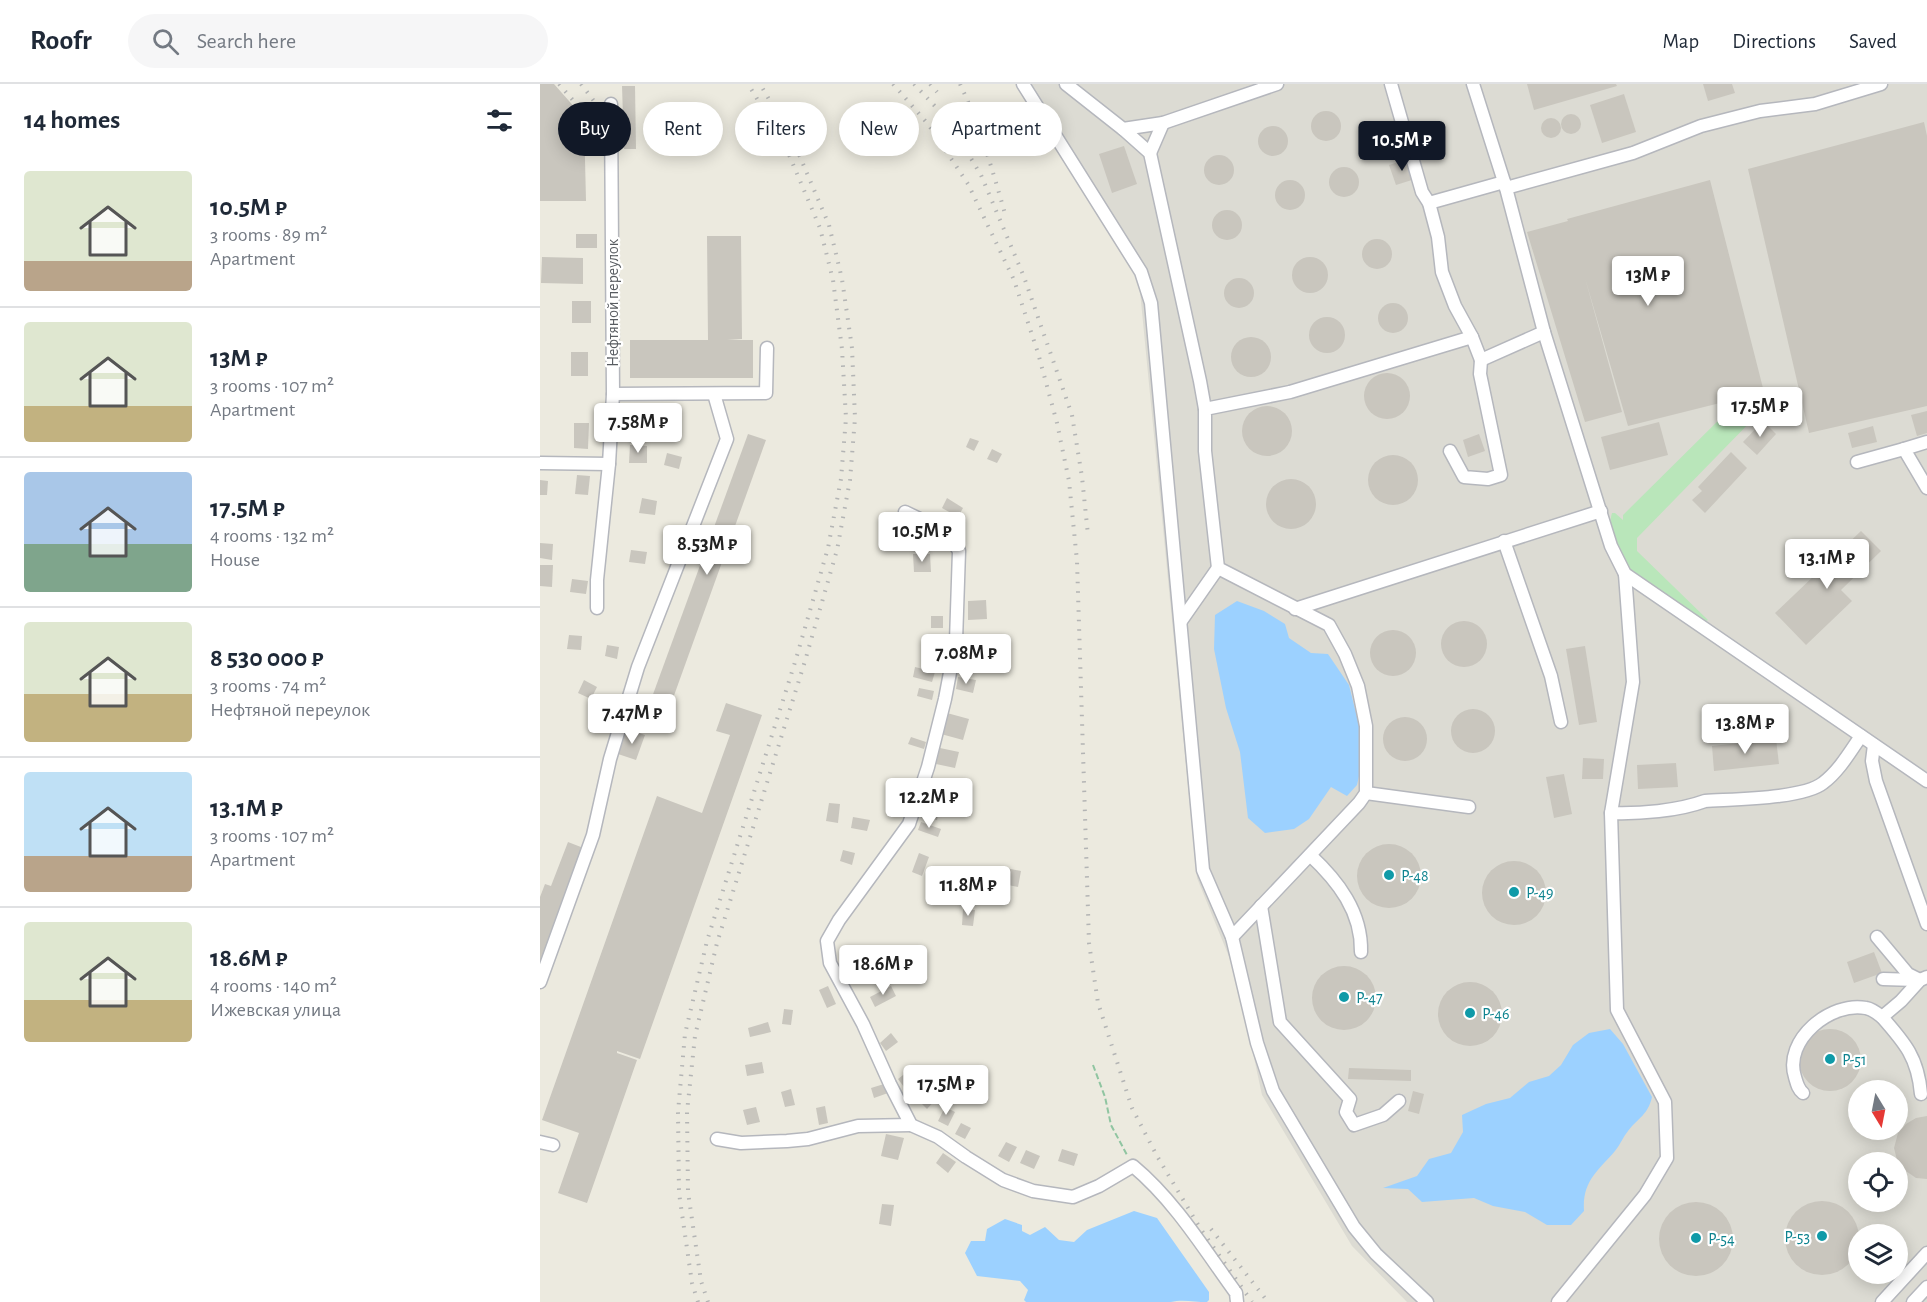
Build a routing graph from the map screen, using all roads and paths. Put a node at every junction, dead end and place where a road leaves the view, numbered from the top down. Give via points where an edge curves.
1 (1023, 84) edge
2 (1066, 84) edge
3 (1277, 84) edge
4 (1391, 84) edge
5 (1473, 84) edge
6 (1881, 84) edge
7 (1163, 123) junction
8 (1123, 129) junction
9 (1150, 153) junction
10 (612, 156) edge
11 (1505, 185) junction
12 (1429, 203) junction
13 (1544, 332) junction
14 (1472, 337) junction
15 (767, 348) dead end
16 (1481, 360) junction
17 (613, 394) junction
18 (714, 394) junction
19 (1205, 409) junction
20 (1927, 442) edge
21 (1904, 449) junction
22 (1450, 451) dead end
23 (1857, 462) dead end
24 (540, 463) edge
25 (609, 464) junction
26 (1927, 488) edge
27 (1600, 511) junction
28 (905, 512) dead end
29 (1504, 541) junction
30 (1218, 568) junction
31 (1625, 574) junction
32 (597, 608) dead end
33 (1295, 609) junction
34 (1181, 621) junction
35 (1561, 722) dead end
36 (1861, 736) junction
37 (1874, 745) junction
38 (1927, 781) edge
39 (1366, 793) junction
40 (1469, 807) dead end
41 (1611, 813) junction
42 (1310, 855) junction
43 (1261, 906) junction
44 (1927, 924) edge
45 (1232, 937) junction
46 (1877, 937) dead end
47 (1360, 952) dead end
48 (1924, 978) edge
49 (1883, 979) dead end
50 (540, 982) edge
51 (1882, 1017) junction
52 (1093, 1065) dead end
53 (1803, 1093) dead end
54 (1921, 1094) dead end
55 (1399, 1101) dead end
56 (911, 1125) junction
57 (717, 1139) dead end
58 (540, 1142) edge
59 (553, 1145) dead end
60 (1133, 1166) junction
61 (1927, 1253) edge
62 (1927, 1287) edge
63 (1237, 1302) edge
64 (1427, 1302) edge
65 (1558, 1302) edge
66 (1882, 1302) edge
67 (1913, 1302) edge

1 - 34 street via 1142,272 1151,303
2 - 8 street
3 - 7 street
4 - 12 street via 1422,192
5 - 11 street
6 - 11 street via 1815,105 1760,111 1701,126 1633,153
7 - 8 street
7 - 9 street
8 - 9 street
9 - 19 street
10 - 17 street, Нефтяной переулок
11 - 12 street
11 - 13 street
12 - 14 street via 1442,272
13 - 16 street
13 - 27 street
14 - 16 street
14 - 19 street via 1290,392
15 - 18 street via 766,393
16 - 22 street via 1480,374 1501,475 1488,479 1464,477
17 - 18 street
17 - 25 street, Нефтяной переулок
18 - 50 street via 727,439 638,667 610,759 593,835
19 - 30 street via 1205,451
20 - 21 street
21 - 23 street
21 - 26 street
24 - 25 street
25 - 32 street, Нефтяной переулок
27 - 29 street
27 - 31 street
28 - 56 street via 951,538 959,551 956,640 928,767 909,824 826,941 830,963
29 - 33 street
29 - 35 street via 1551,676
30 - 33 street
30 - 34 street
31 - 36 street
31 - 41 street via 1633,682
33 - 39 street via 1329,625 1358,686 1366,726
34 - 45 street via 1203,870
36 - 37 street
36 - 41 street via 1822,785 1801,793
37 - 38 street
37 - 44 street via 1876,781
39 - 40 street
39 - 42 street
41 - 65 street via 1617,1010 1665,1102 1667,1158 1645,1195
42 - 43 street
42 - 47 street via 1327,872 1354,913 1361,935
43 - 45 street
43 - 55 street via 1280,1022 1350,1099 1346,1112 1354,1125 1383,1114
45 - 64 street via 1257,1043 1273,1091 1354,1227 1376,1254
46 - 48 street via 1908,974
48 - 49 street
48 - 51 street
51 - 53 street via 1869,1008 1851,1006 1827,1015 1806,1033 1794,1053 1793,1073
51 - 54 street via 1911,1054 1919,1073
52 - 60 path via 1111,1125
56 - 57 street via 858,1126 787,1141 741,1143
56 - 60 street via 938,1137 1003,1180 1033,1191 1072,1197
58 - 59 street
60 - 63 street via 1155,1184 1181,1216 1236,1293
61 - 66 street
62 - 67 street

